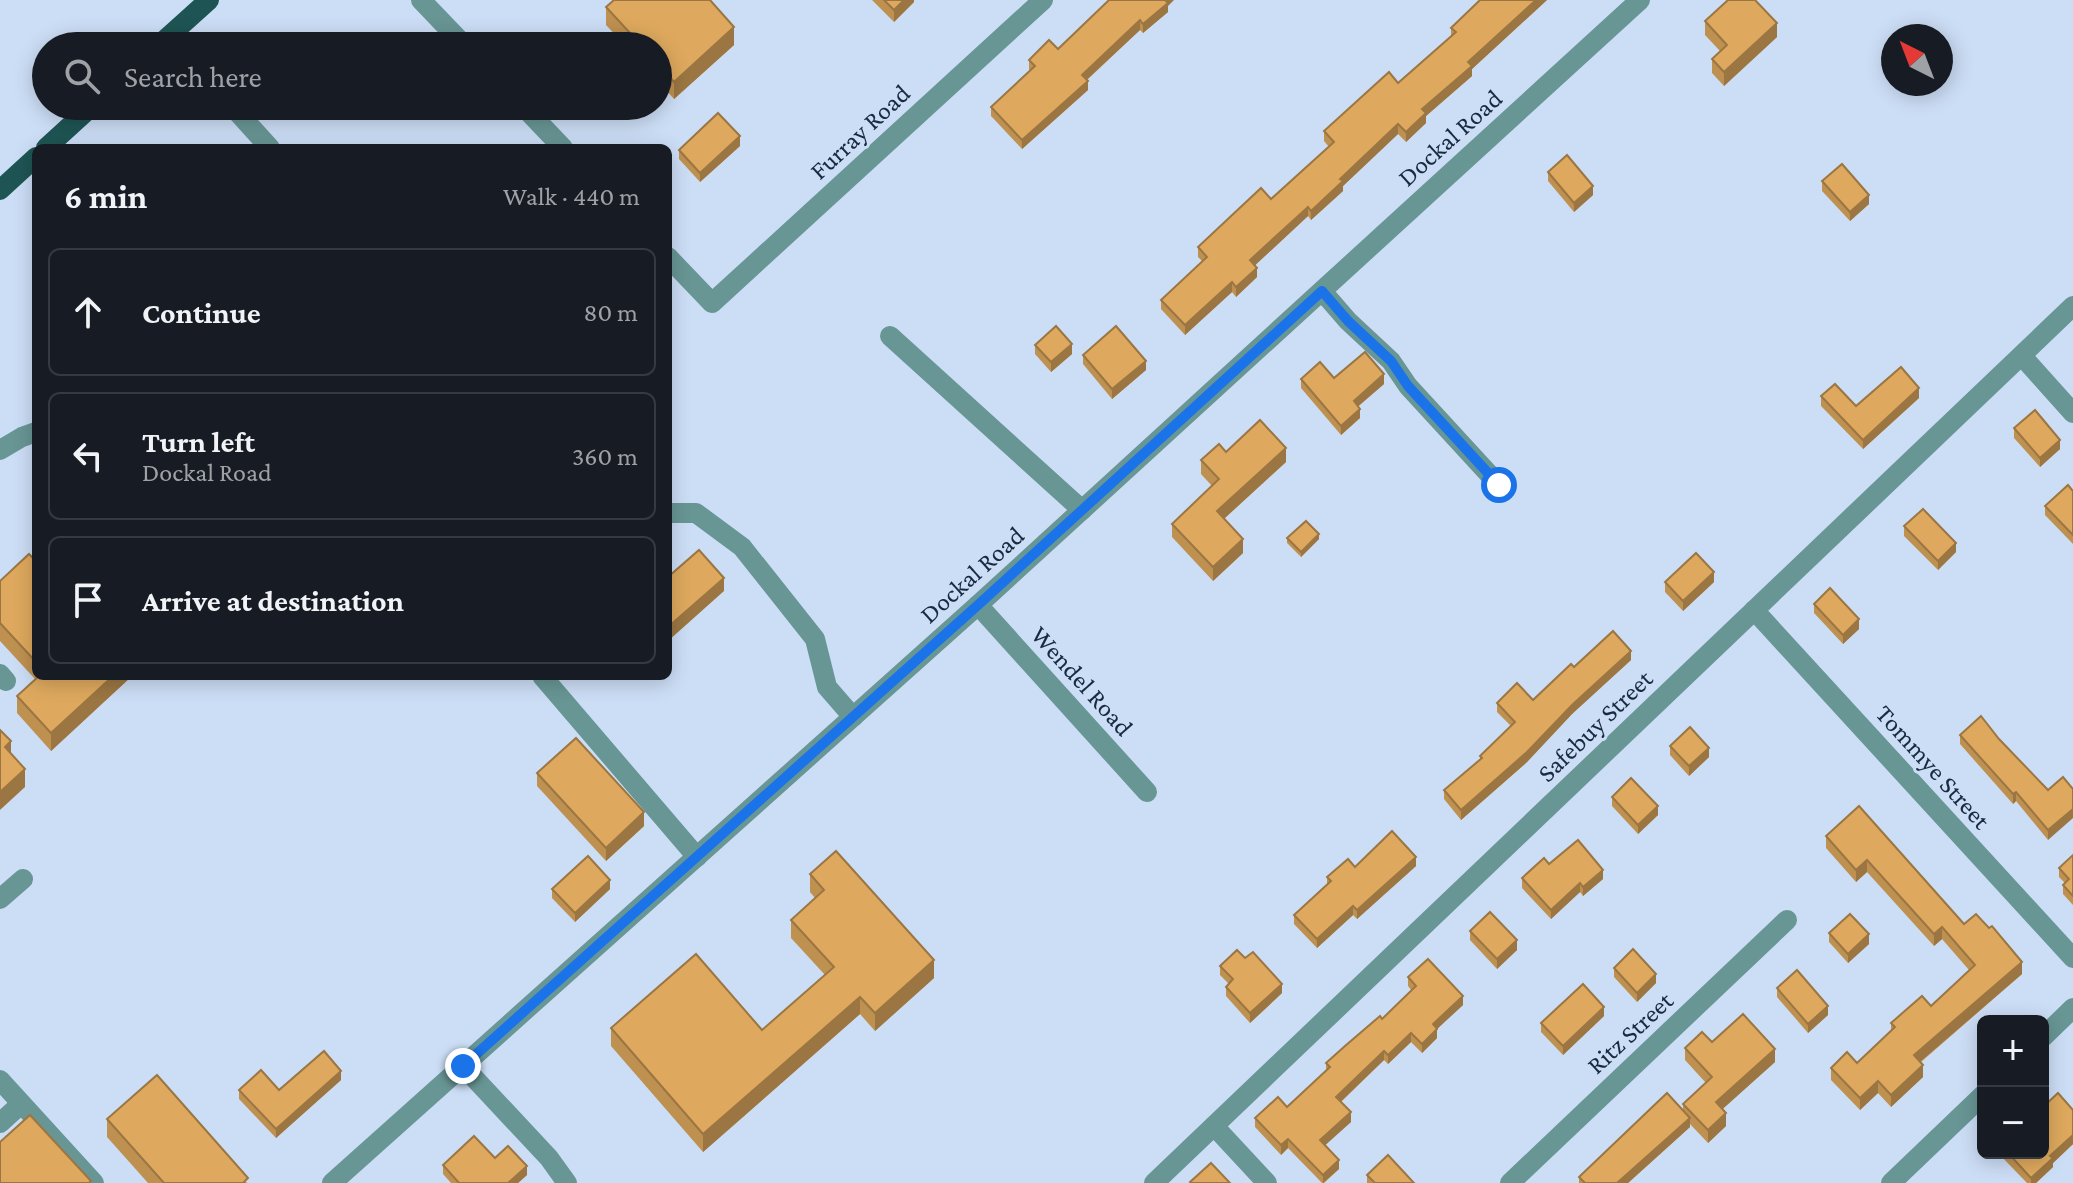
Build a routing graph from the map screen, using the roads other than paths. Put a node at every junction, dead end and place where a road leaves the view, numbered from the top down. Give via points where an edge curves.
1 (209, 0) edge
2 (421, 0) edge
3 (1043, 0) edge
4 (1640, 0) edge
5 (178, 32) edge
6 (452, 32) edge
7 (77, 120) edge
8 (245, 120) edge
9 (536, 120) edge
10 (50, 144) edge
11 (266, 144) edge
12 (559, 144) edge
13 (32, 161) edge
14 (0, 190) edge
15 (672, 261) edge
16 (1322, 291) junction
17 (2073, 306) edge
18 (890, 336) dead end
19 (2022, 356) junction
20 (2073, 413) edge
21 (32, 433) edge
22 (0, 450) edge
23 (1499, 485) dead end
24 (1082, 510) junction
25 (672, 513) edge
26 (978, 605) junction
27 (1754, 610) junction
28 (545, 680) edge
29 (853, 717) junction
30 (1147, 792) dead end
31 (697, 857) junction
32 (23, 879) dead end
33 (0, 899) edge
34 (1787, 920) dead end
35 (2073, 958) edge
36 (2073, 1008) edge
37 (2049, 1031) edge
38 (463, 1066) junction
39 (0, 1080) edge
40 (1977, 1101) edge
41 (21, 1104) junction
42 (0, 1123) edge
43 (1214, 1126) junction
44 (94, 1183) edge
45 (332, 1183) edge
46 (567, 1183) edge
47 (1154, 1183) edge
48 (1267, 1183) edge
49 (1510, 1183) edge
50 (1891, 1183) edge

1 - 5 main road
2 - 6 street
3 - 15 street, Furray Road via 712,303
4 - 16 street, Dockal Road
7 - 10 main road
8 - 11 street
9 - 12 street
13 - 14 main road
16 - 23 street
16 - 24 street, Dockal Road
17 - 19 street, Safebuy Street
18 - 24 street
19 - 20 street
19 - 27 street, Safebuy Street
21 - 22 street
24 - 26 street, Dockal Road
25 - 29 street via 696,513 742,547 815,639 827,687
26 - 29 street, Dockal Road
26 - 30 street, Wendel Road
27 - 35 street, Tommye Street
27 - 43 street, Safebuy Street
28 - 31 street
29 - 31 street, Dockal Road
31 - 38 street, Dockal Road
32 - 33 street
34 - 49 street, Ritz Street
36 - 37 street
38 - 45 street, Dockal Road
38 - 46 street
39 - 41 street
40 - 50 street
41 - 42 street
41 - 44 street
43 - 47 street, Safebuy Street
43 - 48 street

